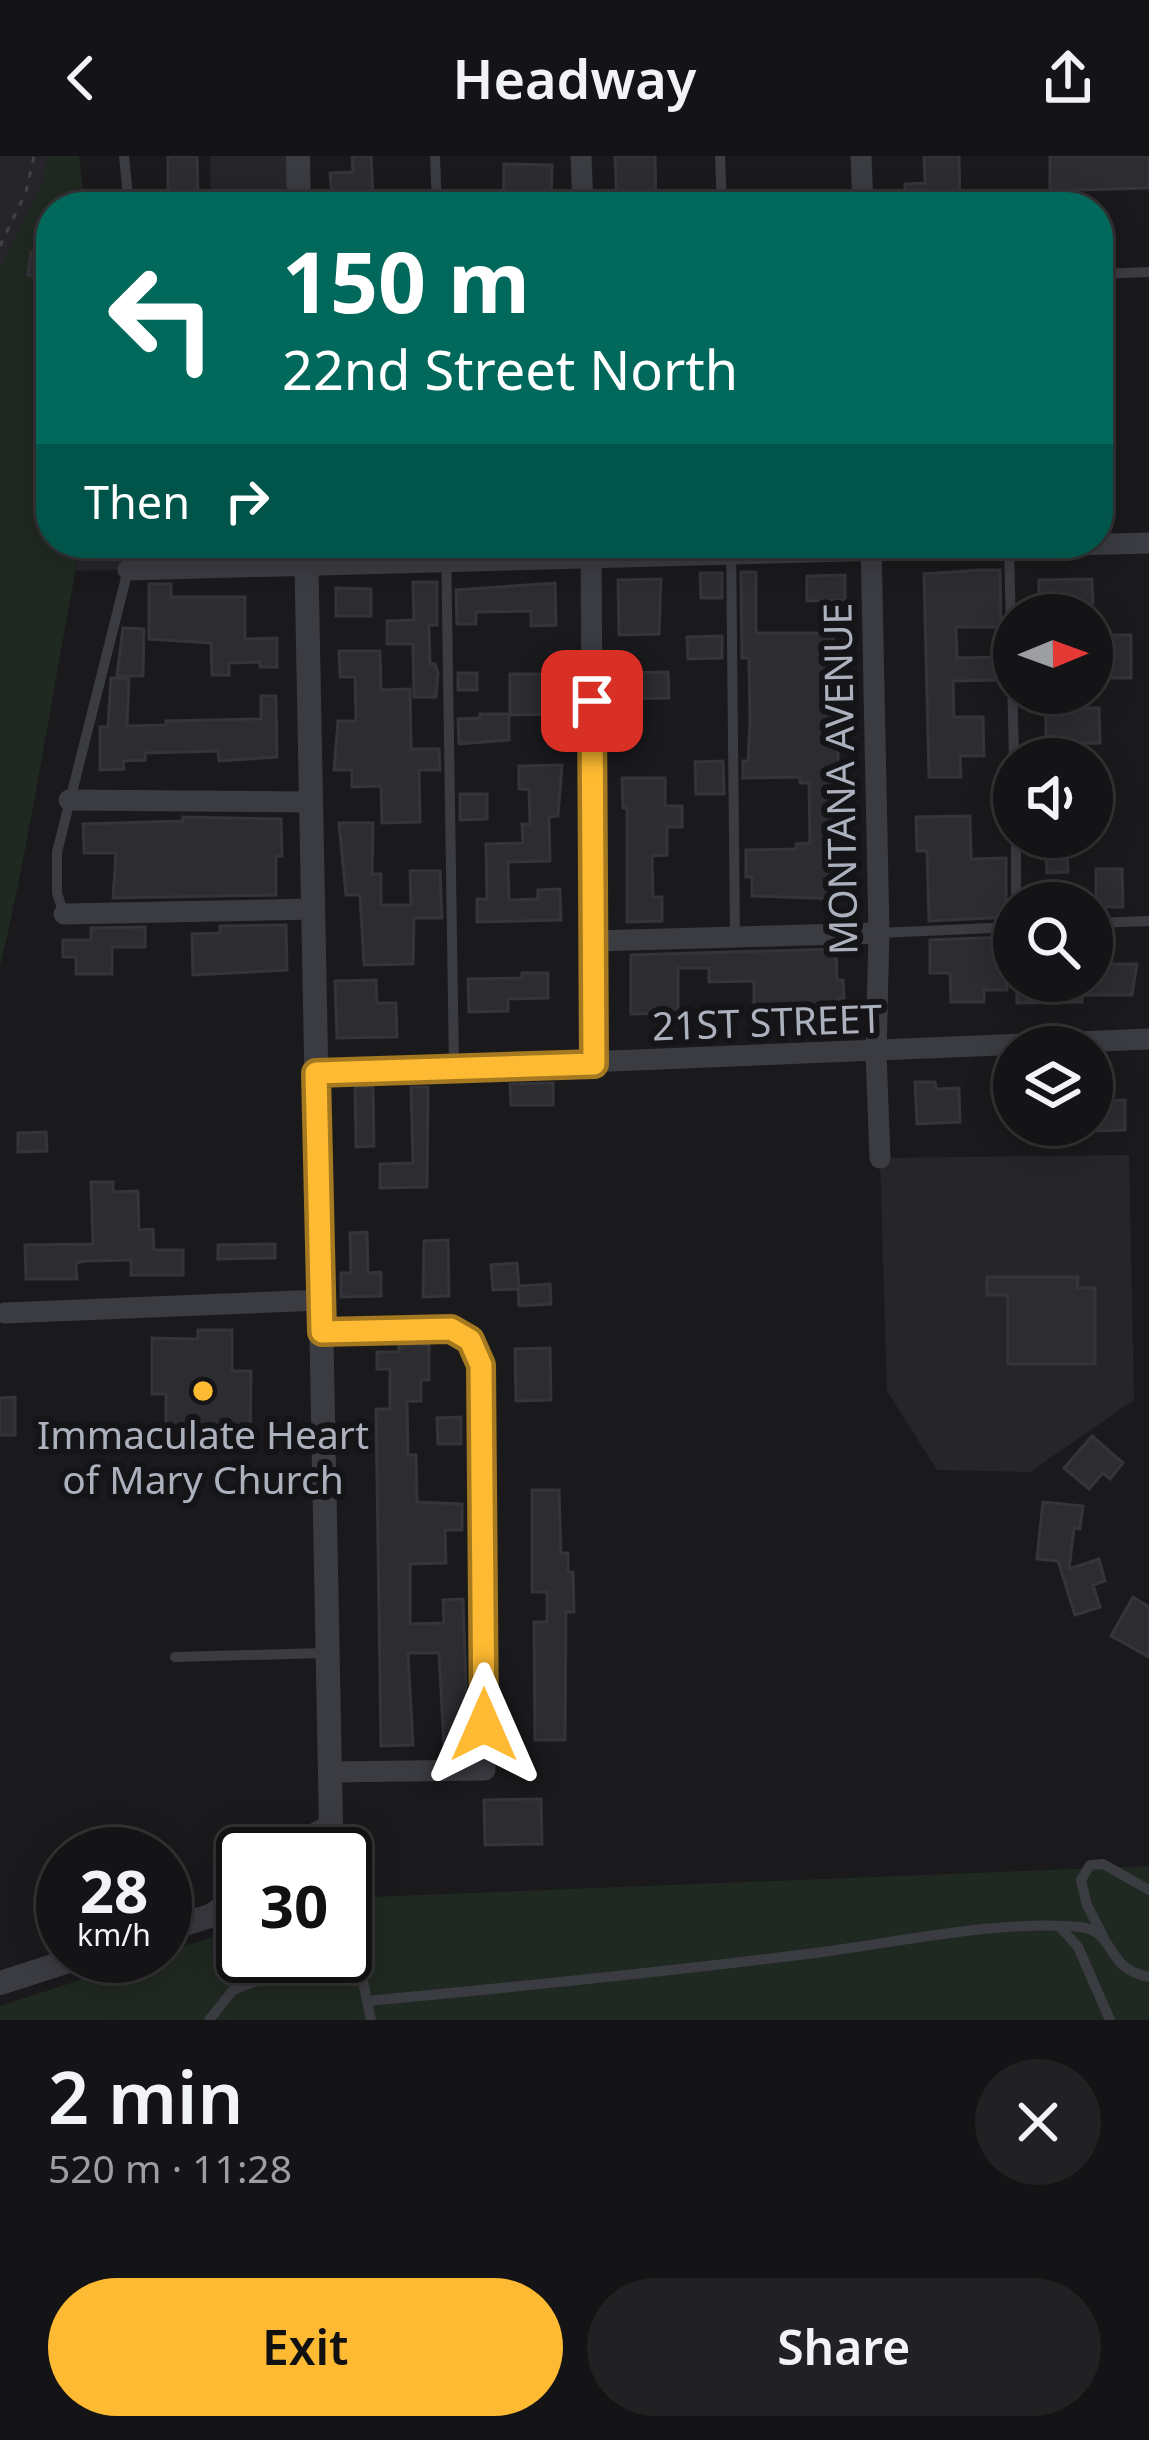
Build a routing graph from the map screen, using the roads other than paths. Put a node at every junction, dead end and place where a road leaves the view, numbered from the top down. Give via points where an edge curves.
1 (124, 156) edge
2 (298, 156) edge
3 (435, 156) edge
4 (581, 156) edge
5 (720, 156) edge
6 (861, 156) edge
7 (128, 192) edge
8 (298, 192) edge
9 (436, 192) edge
10 (582, 192) edge
11 (721, 192) edge
12 (862, 192) edge
13 (1149, 272) edge
14 (1113, 273) edge
15 (1113, 543) edge
16 (1149, 543) edge
17 (128, 558) edge
18 (270, 558) edge
19 (306, 558) edge
20 (446, 558) edge
21 (591, 558) edge
22 (731, 558) edge
23 (872, 558) edge
24 (1009, 558) edge
25 (128, 570) junction
26 (1014, 738) edge
27 (69, 800) junction
28 (311, 802) junction
29 (313, 909) junction
30 (64, 914) joint
31 (1149, 921) edge
32 (1113, 922) edge
33 (993, 928) edge
34 (879, 934) junction
35 (735, 937) junction
36 (593, 940) junction
37 (1149, 1039) edge
38 (876, 1053) junction
39 (594, 1064) junction
40 (454, 1068) junction
41 (316, 1073) junction
42 (880, 1158) dead end
43 (320, 1300) junction
44 (4, 1313) dead end
45 (322, 1332) junction
46 (328, 1653) junction
47 (175, 1657) dead end
48 (330, 1772) junction
49 (331, 1826) edge
50 (1149, 1891) edge
51 (1060, 1927) junction
52 (1104, 1938) junction
53 (36, 1971) edge
54 (1149, 1977) edge
55 (0, 1983) edge
56 (251, 1983) edge
57 (363, 1983) edge
58 (367, 2001) junction
59 (209, 2020) edge
60 (370, 2020) edge
61 (1110, 2020) edge

1 - 7 lane
2 - 8 street
3 - 9 lane
4 - 10 street
5 - 11 lane
6 - 12 street
13 - 14 lane
15 - 16 street
17 - 25 lane
18 - 25 street
19 - 28 street
20 - 40 lane
21 - 36 street
22 - 35 lane
23 - 34 street, MONTANA AVENUE
24 - 26 lane
25 - 27 lane
27 - 28 street
27 - 30 lane via 57,852
28 - 29 street
29 - 30 street
29 - 41 street
31 - 32 lane
33 - 34 lane
34 - 35 street
34 - 38 street, MONTANA AVENUE
35 - 36 street
36 - 39 street
37 - 38 street, 21ST STREET
38 - 39 street, 21ST STREET
38 - 42 street, MONTANA AVENUE
39 - 40 street, 21ST STREET
40 - 41 street, 21ST STREET
41 - 43 street
43 - 44 street
43 - 45 street
45 - 46 street
45 - 48 street via 451,1329 470,1340 481,1365 484,1770
46 - 47 lane
46 - 48 street
48 - 49 street
50 - 52 lane via 1103,1864 1090,1865 1083,1894
51 - 52 lane via 1085,1927
51 - 58 lane
51 - 61 lane via 1078,1947
52 - 54 lane via 1127,1973
53 - 55 street
56 - 59 lane via 233,1990
57 - 58 lane
58 - 60 lane

